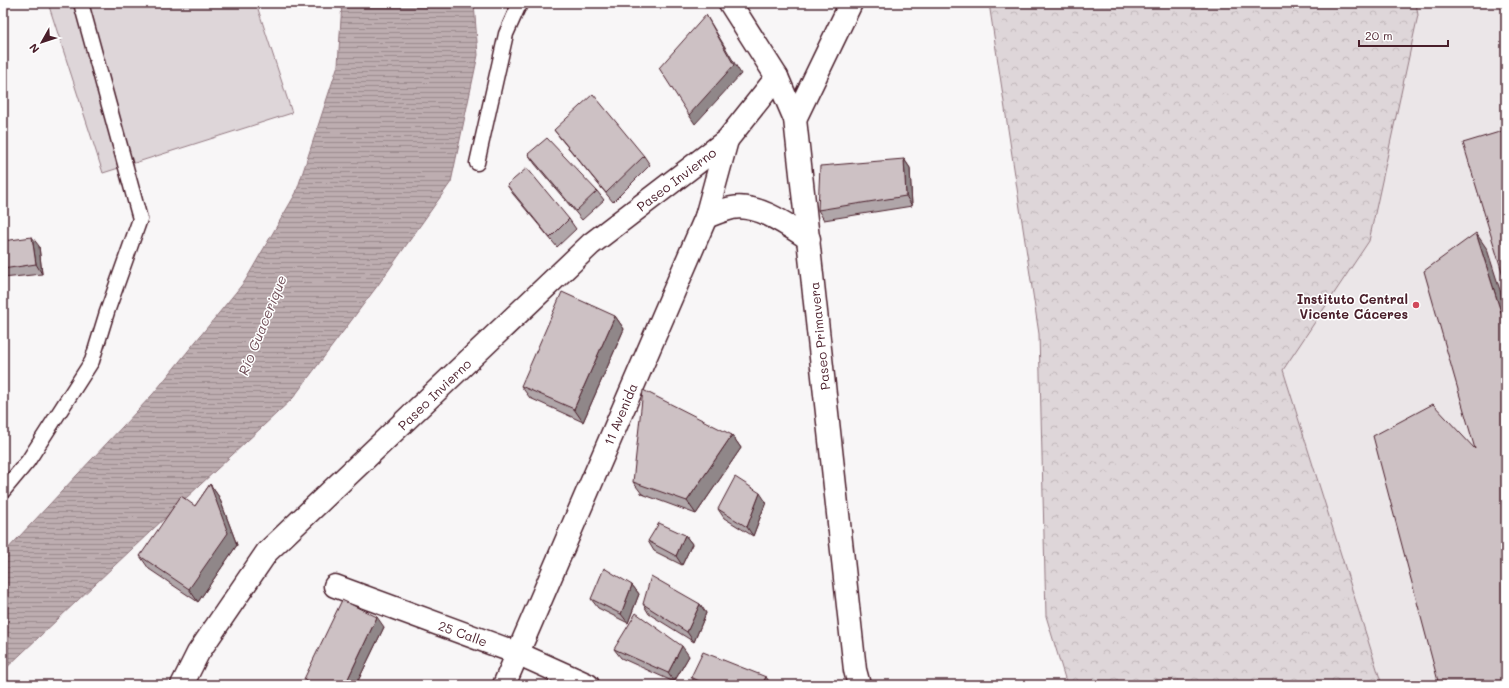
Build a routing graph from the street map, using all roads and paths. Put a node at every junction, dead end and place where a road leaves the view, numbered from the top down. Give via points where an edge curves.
1 (81, 3) edge
2 (522, 3) edge
3 (730, 3) edge
4 (851, 3) edge
5 (777, 77) junction
6 (795, 119) junction
7 (727, 140) junction
8 (477, 163) dead end
9 (706, 217) junction
10 (809, 239) junction
11 (3, 491) edge
12 (336, 586) dead end
13 (517, 653) junction
14 (854, 680) edge
15 (182, 685) edge
16 (504, 685) edge
17 (588, 685) edge

1 - 11 lane via 140,219 92,361 28,461
2 - 8 lane via 506,34
3 - 5 street, Paseo Primavera
4 - 6 street
5 - 6 street, Paseo Primavera
5 - 7 street
6 - 10 street, Paseo Primavera
7 - 9 street, 11 Avenida
7 - 15 street, Paseo Invierno via 591,244 267,552 198,653
9 - 10 street via 734,208 754,209 781,220
9 - 13 street, 11 Avenida
10 - 14 street, Paseo Primavera
12 - 13 street, 25 Calle
13 - 16 street, 11 Avenida
13 - 17 street, 25 Calle

